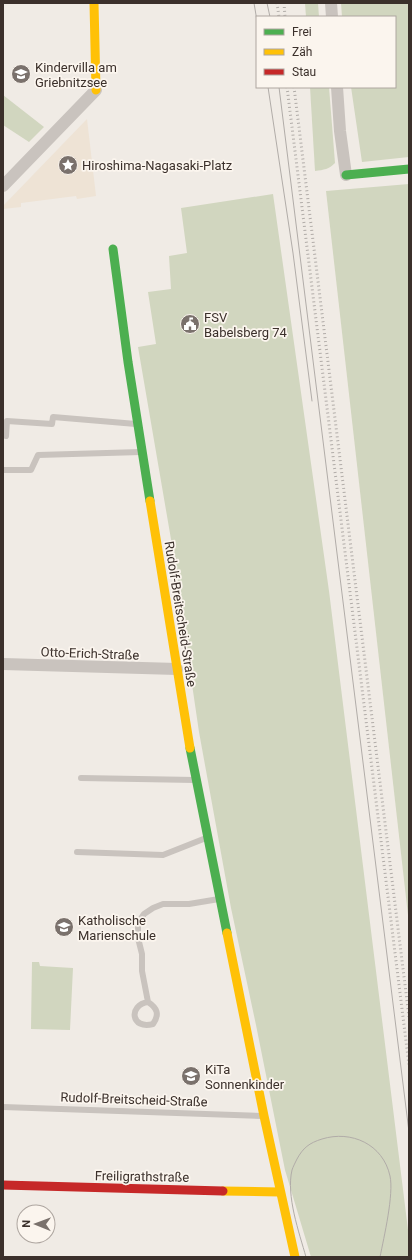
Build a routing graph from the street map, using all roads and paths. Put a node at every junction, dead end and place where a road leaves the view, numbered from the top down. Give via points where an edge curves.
1 (94, 3) edge
2 (331, 3) edge
3 (332, 16) edge
4 (337, 88) edge
5 (96, 90) joint
6 (409, 169) edge
7 (346, 175) joint
8 (3, 186) edge
9 (113, 249) dead end
10 (138, 424) junction
11 (6, 436) dead end
12 (142, 452) junction
13 (3, 470) edge
14 (3, 664) edge
15 (177, 669) junction
16 (81, 778) dead end
17 (196, 780) junction
18 (207, 837) junction
19 (77, 852) dead end
20 (219, 899) junction
21 (148, 1002) dead end
22 (3, 1107) edge
23 (264, 1116) junction
24 (3, 1185) edge
25 (280, 1192) junction
26 (296, 1257) edge

1 - 5 street
2 - 3 street
4 - 7 street
5 - 8 street
6 - 7 street
9 - 10 street, Rudolf-Breitscheid-Straße
10 - 11 lane via 53,417 52,424 7,421
10 - 12 street, Rudolf-Breitscheid-Straße
12 - 13 lane via 38,455 31,470
12 - 15 street, Rudolf-Breitscheid-Straße
14 - 15 street, Otto-Erich-Straße
15 - 17 street, Rudolf-Breitscheid-Straße
16 - 17 lane
17 - 18 street, Rudolf-Breitscheid-Straße
18 - 19 lane via 163,855
18 - 20 street, Rudolf-Breitscheid-Straße
20 - 21 lane via 189,904 163,904 144,914 138,926 138,938
20 - 23 street, Rudolf-Breitscheid-Straße
22 - 23 lane, Rudolf-Breitscheid-Straße
23 - 25 street, Rudolf-Breitscheid-Straße
24 - 25 street, Freiligrathstraße
25 - 26 street, Rudolf-Breitscheid-Straße

